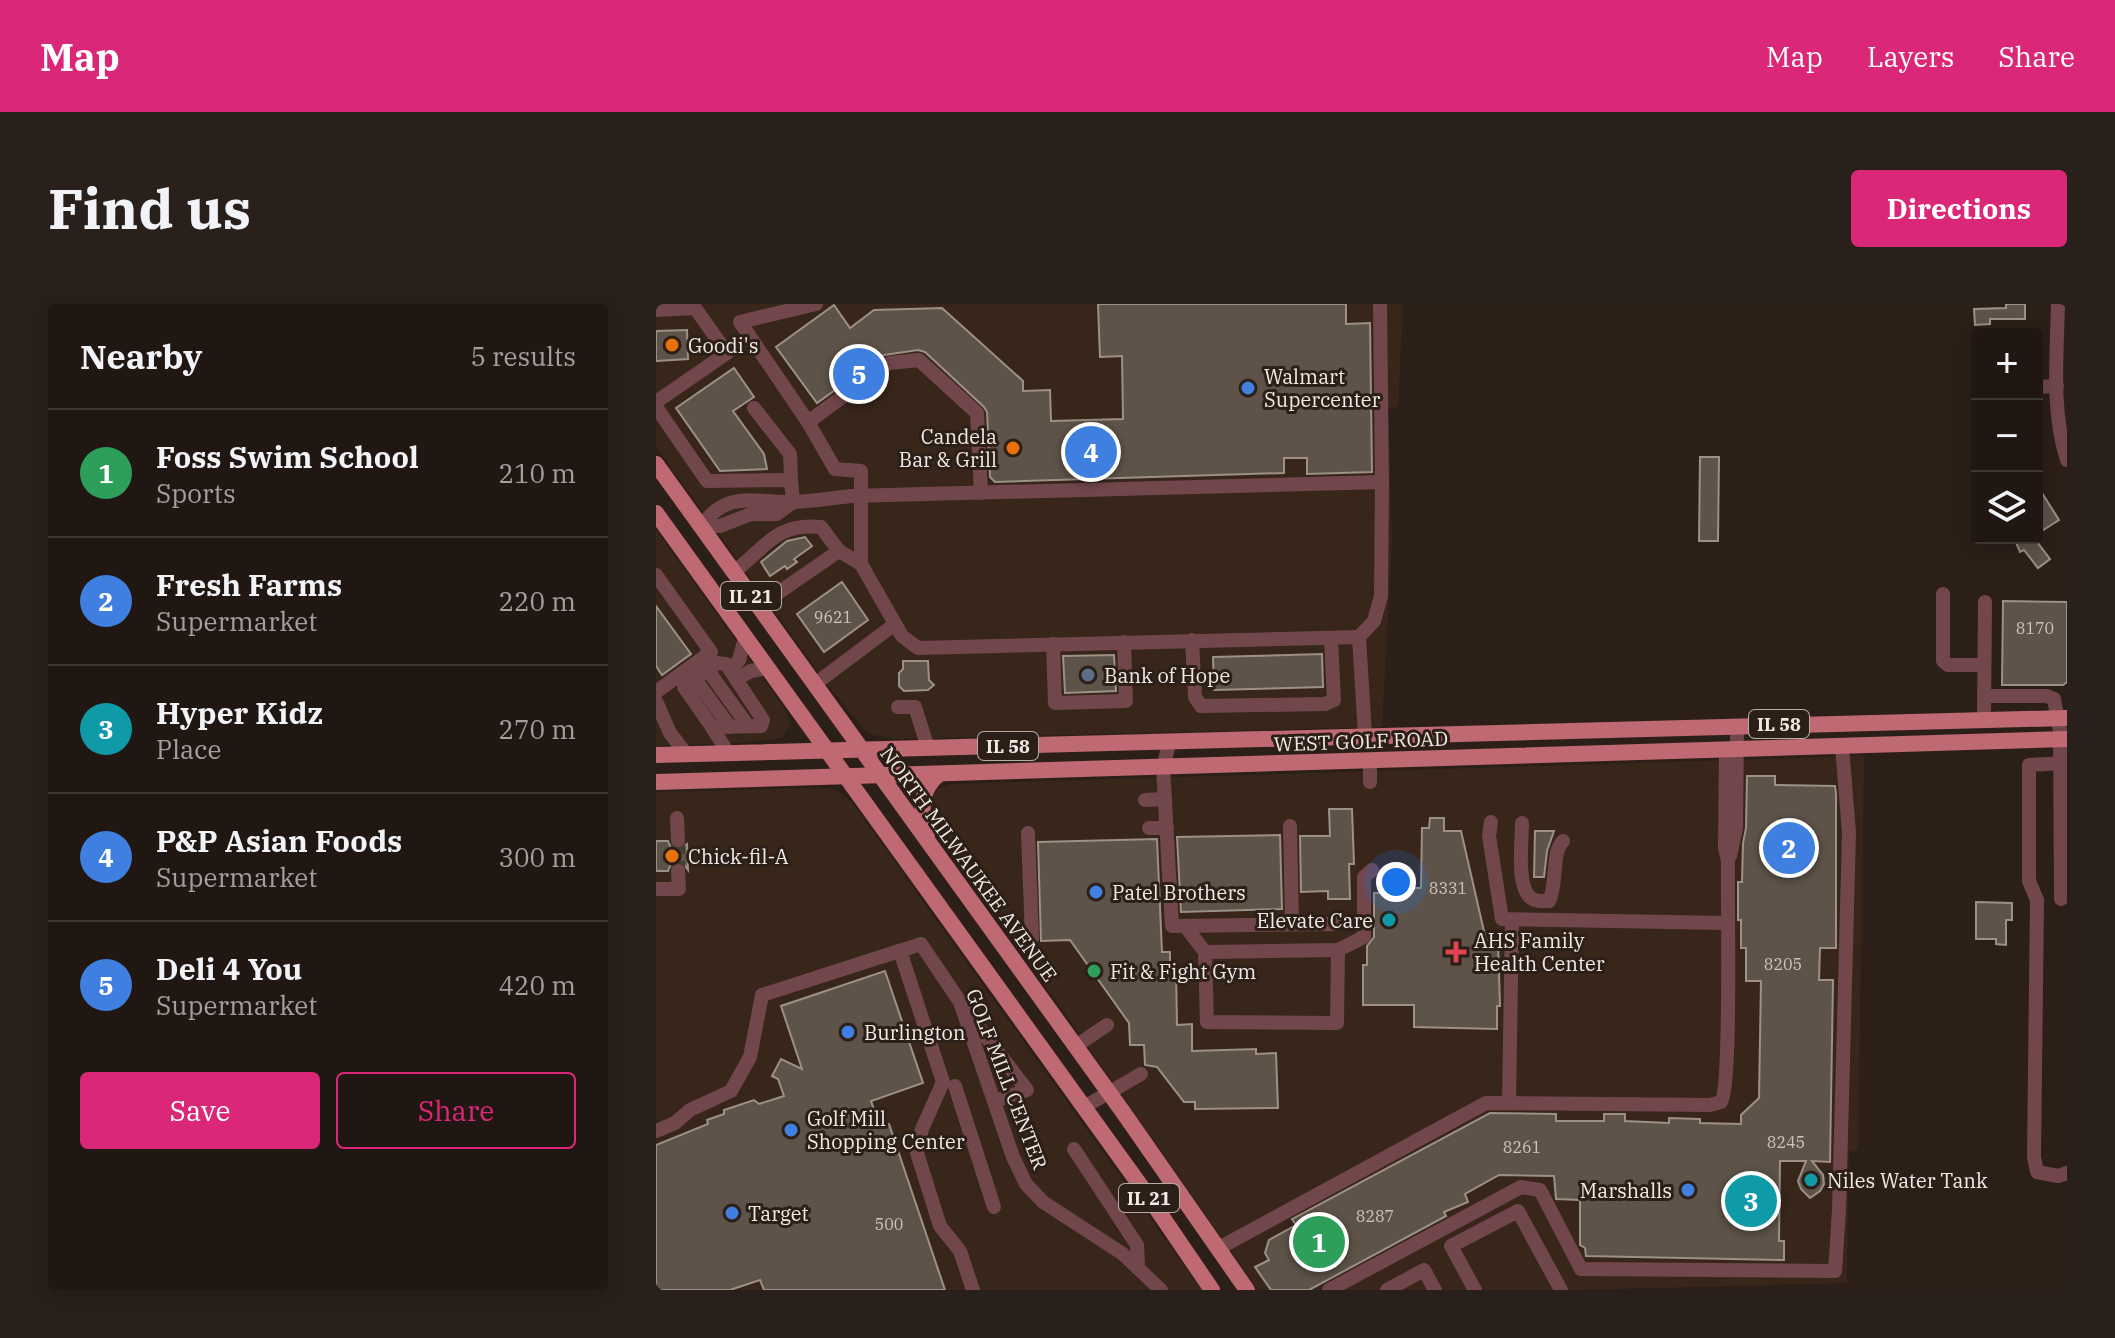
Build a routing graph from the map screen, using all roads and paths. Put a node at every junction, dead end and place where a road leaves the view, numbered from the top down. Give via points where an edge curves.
1 (816, 304) edge
2 (1380, 304) edge
3 (2058, 304) edge
4 (656, 310) edge
5 (2057, 386) junction
6 (2043, 387) edge
7 (656, 404) edge
8 (754, 408) dead end
9 (808, 422) junction
10 (2067, 460) edge
11 (656, 464) edge
12 (791, 480) junction
13 (1382, 482) junction
14 (981, 493) junction
15 (861, 496) junction
16 (793, 502) junction
17 (656, 513) edge
18 (701, 526) junction
19 (839, 551) junction
20 (861, 564) junction
21 (734, 572) junction
22 (656, 575) edge
23 (1943, 594) dead end
24 (1985, 602) dead end
25 (759, 606) junction
26 (895, 624) junction
27 (1359, 637) junction
28 (745, 638) junction
29 (1192, 640) junction
30 (1331, 640) junction
31 (1124, 642) junction
32 (1053, 644) junction
33 (1984, 665) junction
34 (767, 668) junction
35 (704, 673) junction
36 (733, 674) junction
37 (815, 684) junction
38 (656, 692) edge
39 (1984, 696) junction
40 (656, 701) edge
41 (898, 707) dead end
42 (2062, 718) edge
43 (1984, 719) junction
44 (739, 726) junction
45 (1737, 726) junction
46 (712, 727) junction
47 (1365, 735) junction
48 (2063, 739) edge
49 (1162, 742) junction
50 (1842, 746) junction
51 (928, 748) junction
52 (862, 750) junction
53 (1731, 750) junction
54 (827, 751) junction
55 (728, 753) junction
56 (656, 755) edge
57 (687, 755) junction
58 (1370, 761) junction
59 (2063, 763) edge
60 (1163, 767) junction
61 (939, 774) junction
62 (881, 775) junction
63 (845, 777) junction
64 (656, 782) edge
65 (1370, 782) dead end
66 (1165, 799) junction
67 (1145, 800) dead end
68 (677, 818) dead end
69 (1491, 822) dead end
70 (1522, 823) dead end
71 (1290, 826) dead end
72 (1149, 828) dead end
73 (1167, 828) junction
74 (1028, 833) dead end
75 (678, 840) tunnel mouth
76 (1563, 841) dead end
77 (928, 842) junction
78 (1372, 870) dead end
79 (678, 871) dead end
80 (656, 889) edge
81 (2064, 899) edge
82 (2037, 900) junction
83 (1512, 920) junction
84 (1727, 923) junction
85 (1292, 924) junction
86 (1337, 924) dead end
87 (1185, 926) junction
88 (1032, 938) dead end
89 (1338, 950) junction
90 (900, 951) junction
91 (1205, 952) junction
92 (960, 1002) junction
93 (1107, 1025) dead end
94 (1076, 1046) junction
95 (1141, 1074) dead end
96 (955, 1086) dead end
97 (1109, 1093) junction
98 (995, 1101) junction
99 (1509, 1102) junction
100 (1084, 1107) junction
101 (656, 1131) edge
102 (1074, 1149) dead end
103 (2067, 1173) edge
104 (994, 1207) dead end
105 (1219, 1248) junction
106 (1138, 1266) junction
107 (973, 1290) edge
108 (1161, 1290) edge
109 (1212, 1290) edge
110 (1247, 1290) edge
111 (1329, 1290) edge
112 (1387, 1290) edge
113 (1435, 1290) edge
114 (1475, 1290) edge
115 (1561, 1290) edge

1 - 9 street via 740,322
2 - 13 street
3 - 5 street
4 - 7 street via 695,308 727,353
5 - 6 street
5 - 10 street
7 - 12 street via 707,481
8 - 12 street via 790,454
9 - 14 street via 889,363 919,360 977,413
9 - 15 street via 835,469 861,471
11 - 18 main road, NORTH MILWAUKEE AVENUE / IL 21
12 - 16 street
13 - 14 street
13 - 27 street via 1381,596 1374,621
14 - 15 street
15 - 16 street
15 - 20 street
16 - 18 street via 744,499 712,511
17 - 28 main road, IL 21
18 - 21 main road, NORTH MILWAUKEE AVENUE / IL 21
19 - 20 street
19 - 21 street via 821,527 786,528
19 - 25 street
20 - 26 street
21 - 25 main road, NORTH MILWAUKEE AVENUE / IL 21
22 - 38 street via 711,652
23 - 33 street via 1943,661
24 - 33 street
25 - 37 main road, NORTH MILWAUKEE AVENUE / IL 21
26 - 32 street via 918,648
26 - 37 street
27 - 30 street
27 - 47 street
28 - 34 main road, IL 21
28 - 36 street
29 - 30 street
29 - 30 street via 1195,697 1201,706 1334,700
29 - 31 street
31 - 32 street
31 - 32 street via 1126,701 1055,703
33 - 39 street
34 - 36 street
34 - 54 main road, IL 21
35 - 36 street via 717,663 726,664
35 - 44 street via 712,676
35 - 46 street via 684,687
36 - 44 street via 763,720 761,726
37 - 52 main road, NORTH MILWAUKEE AVENUE / IL 21
39 - 42 street via 2047,696 2054,699
39 - 43 street
40 - 57 street
41 - 51 street via 915,707
42 - 43 main road, WEST GOLF ROAD / IL 58
42 - 48 street
43 - 45 main road, WEST GOLF ROAD / IL 58
44 - 46 street
45 - 47 main road, WEST GOLF ROAD / IL 58
45 - 53 street
46 - 55 street
47 - 49 main road, WEST GOLF ROAD / IL 58
48 - 50 main road, WEST GOLF ROAD / IL 58
48 - 59 street
49 - 51 main road, WEST GOLF ROAD / IL 58
49 - 60 street
50 - 53 main road, WEST GOLF ROAD / IL 58
50 - 111 street via 1849,833 1835,1271 1581,1269 1540,1190 1521,1187
51 - 52 main road, WEST GOLF ROAD / IL 58
52 - 54 main road, WEST GOLF ROAD / IL 58
52 - 62 main road, NORTH MILWAUKEE AVENUE / IL 21
53 - 58 main road, WEST GOLF ROAD / IL 58
53 - 84 street
54 - 55 main road, WEST GOLF ROAD / IL 58
54 - 63 main road, IL 21
55 - 57 main road, WEST GOLF ROAD / IL 58
56 - 57 main road, WEST GOLF ROAD / IL 58
58 - 60 main road, WEST GOLF ROAD / IL 58
58 - 65 street
59 - 81 street
59 - 82 street via 2029,765 2029,881
60 - 61 main road, WEST GOLF ROAD / IL 58
60 - 66 street
61 - 62 main road, WEST GOLF ROAD / IL 58
61 - 77 main road via 922,799
62 - 63 main road, WEST GOLF ROAD / IL 58
62 - 77 main road, NORTH MILWAUKEE AVENUE / IL 21
63 - 64 main road, WEST GOLF ROAD / IL 58
63 - 100 main road, IL 21
66 - 67 street
66 - 73 street
68 - 75 street
69 - 83 street via 1502,919
70 - 76 street via 1522,886 1537,901 1549,901 1554,891 1557,848
71 - 85 street
72 - 73 street
73 - 87 street via 1172,926
74 - 88 street
77 - 94 main road, NORTH MILWAUKEE AVENUE / IL 21
78 - 89 street via 1364,877 1364,937
79 - 80 street via 679,889
81 - 82 street
82 - 103 street via 2034,1157 2037,1172
83 - 84 street
83 - 99 street
84 - 99 street via 1726,1092 1721,1102
85 - 86 street
85 - 87 street
87 - 91 street
89 - 91 street
89 - 91 street via 1337,1023 1207,1022
90 - 92 street, GOLF MILL CENTER via 921,944
90 - 101 street via 762,995 750,1057 731,1091
90 - 107 street via 943,1082 919,1139 919,1165 940,1226 960,1251
92 - 98 street, GOLF MILL CENTER
92 - 98 street via 1027,1090
93 - 94 street
94 - 97 main road, NORTH MILWAUKEE AVENUE / IL 21
95 - 97 street
96 - 104 street
97 - 100 street
97 - 105 main road, NORTH MILWAUKEE AVENUE / IL 21
98 - 106 street, GOLF MILL CENTER via 1017,1168 1034,1194
99 - 105 street via 1485,1103
100 - 109 main road, IL 21
102 - 106 street via 1137,1245
105 - 110 main road, NORTH MILWAUKEE AVENUE / IL 21
106 - 108 street, GOLF MILL CENTER
112 - 113 street via 1424,1270
114 - 115 street via 1451,1246 1518,1211

